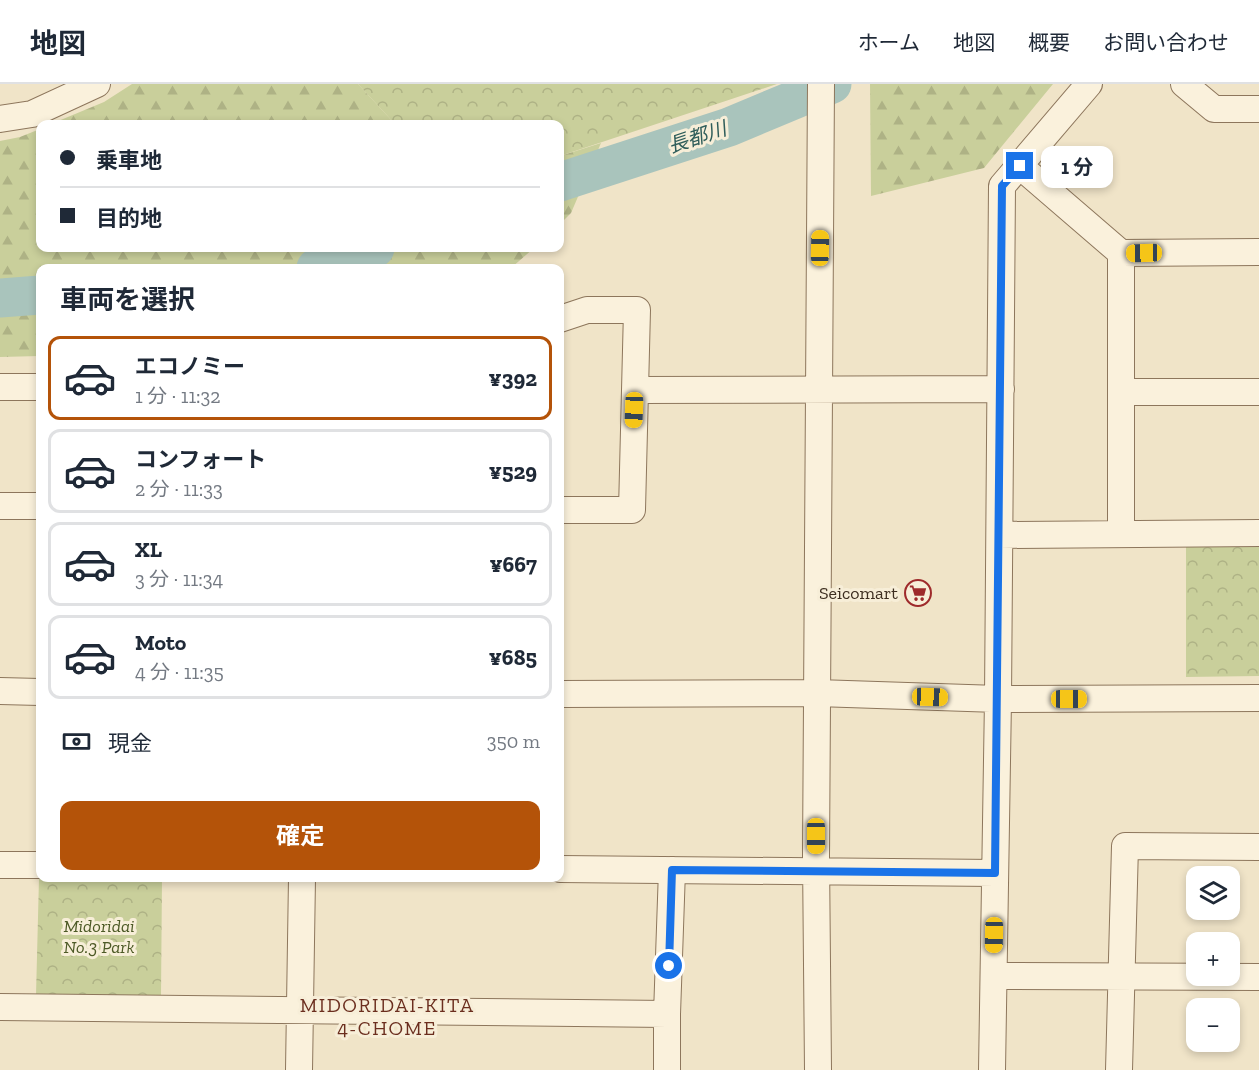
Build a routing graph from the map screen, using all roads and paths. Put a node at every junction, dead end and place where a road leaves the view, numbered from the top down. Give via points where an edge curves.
1 (97, 84) edge
2 (821, 84) edge
3 (1089, 84) edge
4 (1184, 84) edge
5 (1259, 109) edge
6 (0, 119) edge
7 (1020, 166) junction
8 (1259, 252) edge
9 (1121, 253) junction
10 (564, 318) edge
11 (0, 387) edge
12 (36, 387) edge
13 (819, 389) junction
14 (1001, 389) junction
15 (635, 390) junction
16 (1121, 392) junction
17 (1259, 392) edge
18 (0, 506) edge
19 (36, 506) edge
20 (564, 510) edge
21 (1259, 533) edge
22 (1121, 534) junction
23 (999, 535) junction
24 (0, 691) edge
25 (36, 692) edge
26 (817, 693) junction
27 (564, 694) edge
28 (1259, 698) edge
29 (998, 699) junction
30 (1259, 847) edge
31 (0, 865) edge
32 (36, 865) edge
33 (564, 869) edge
34 (672, 870) junction
35 (816, 872) junction
36 (995, 873) junction
37 (302, 882) edge
38 (994, 976) junction
39 (1120, 977) junction
40 (1259, 977) edge
41 (0, 1007) edge
42 (300, 1011) junction
43 (667, 1014) junction
44 (299, 1070) edge
45 (667, 1070) edge
46 (818, 1070) edge
47 (992, 1070) edge
48 (1119, 1070) edge

1 - 6 street via 32,114
2 - 13 street
3 - 7 street
4 - 5 street via 1214,109
7 - 9 street
7 - 14 street via 1002,186
8 - 9 street
9 - 16 street
10 - 15 street via 587,310 637,310
11 - 12 street
13 - 14 street
13 - 15 street
13 - 26 street
14 - 23 street
15 - 20 street via 632,510
16 - 17 street
16 - 22 street
18 - 19 street
21 - 22 street
22 - 23 street
23 - 29 street
24 - 25 street
26 - 27 street
26 - 29 street
26 - 35 street
28 - 29 street
29 - 36 street
30 - 39 street via 1125,846
31 - 32 street
33 - 34 street
34 - 35 street
34 - 43 street
35 - 36 street
35 - 46 street
36 - 38 street
37 - 42 street
38 - 39 street
38 - 47 street
39 - 40 street
39 - 48 street
41 - 42 street
42 - 43 street
42 - 44 street
43 - 45 street

